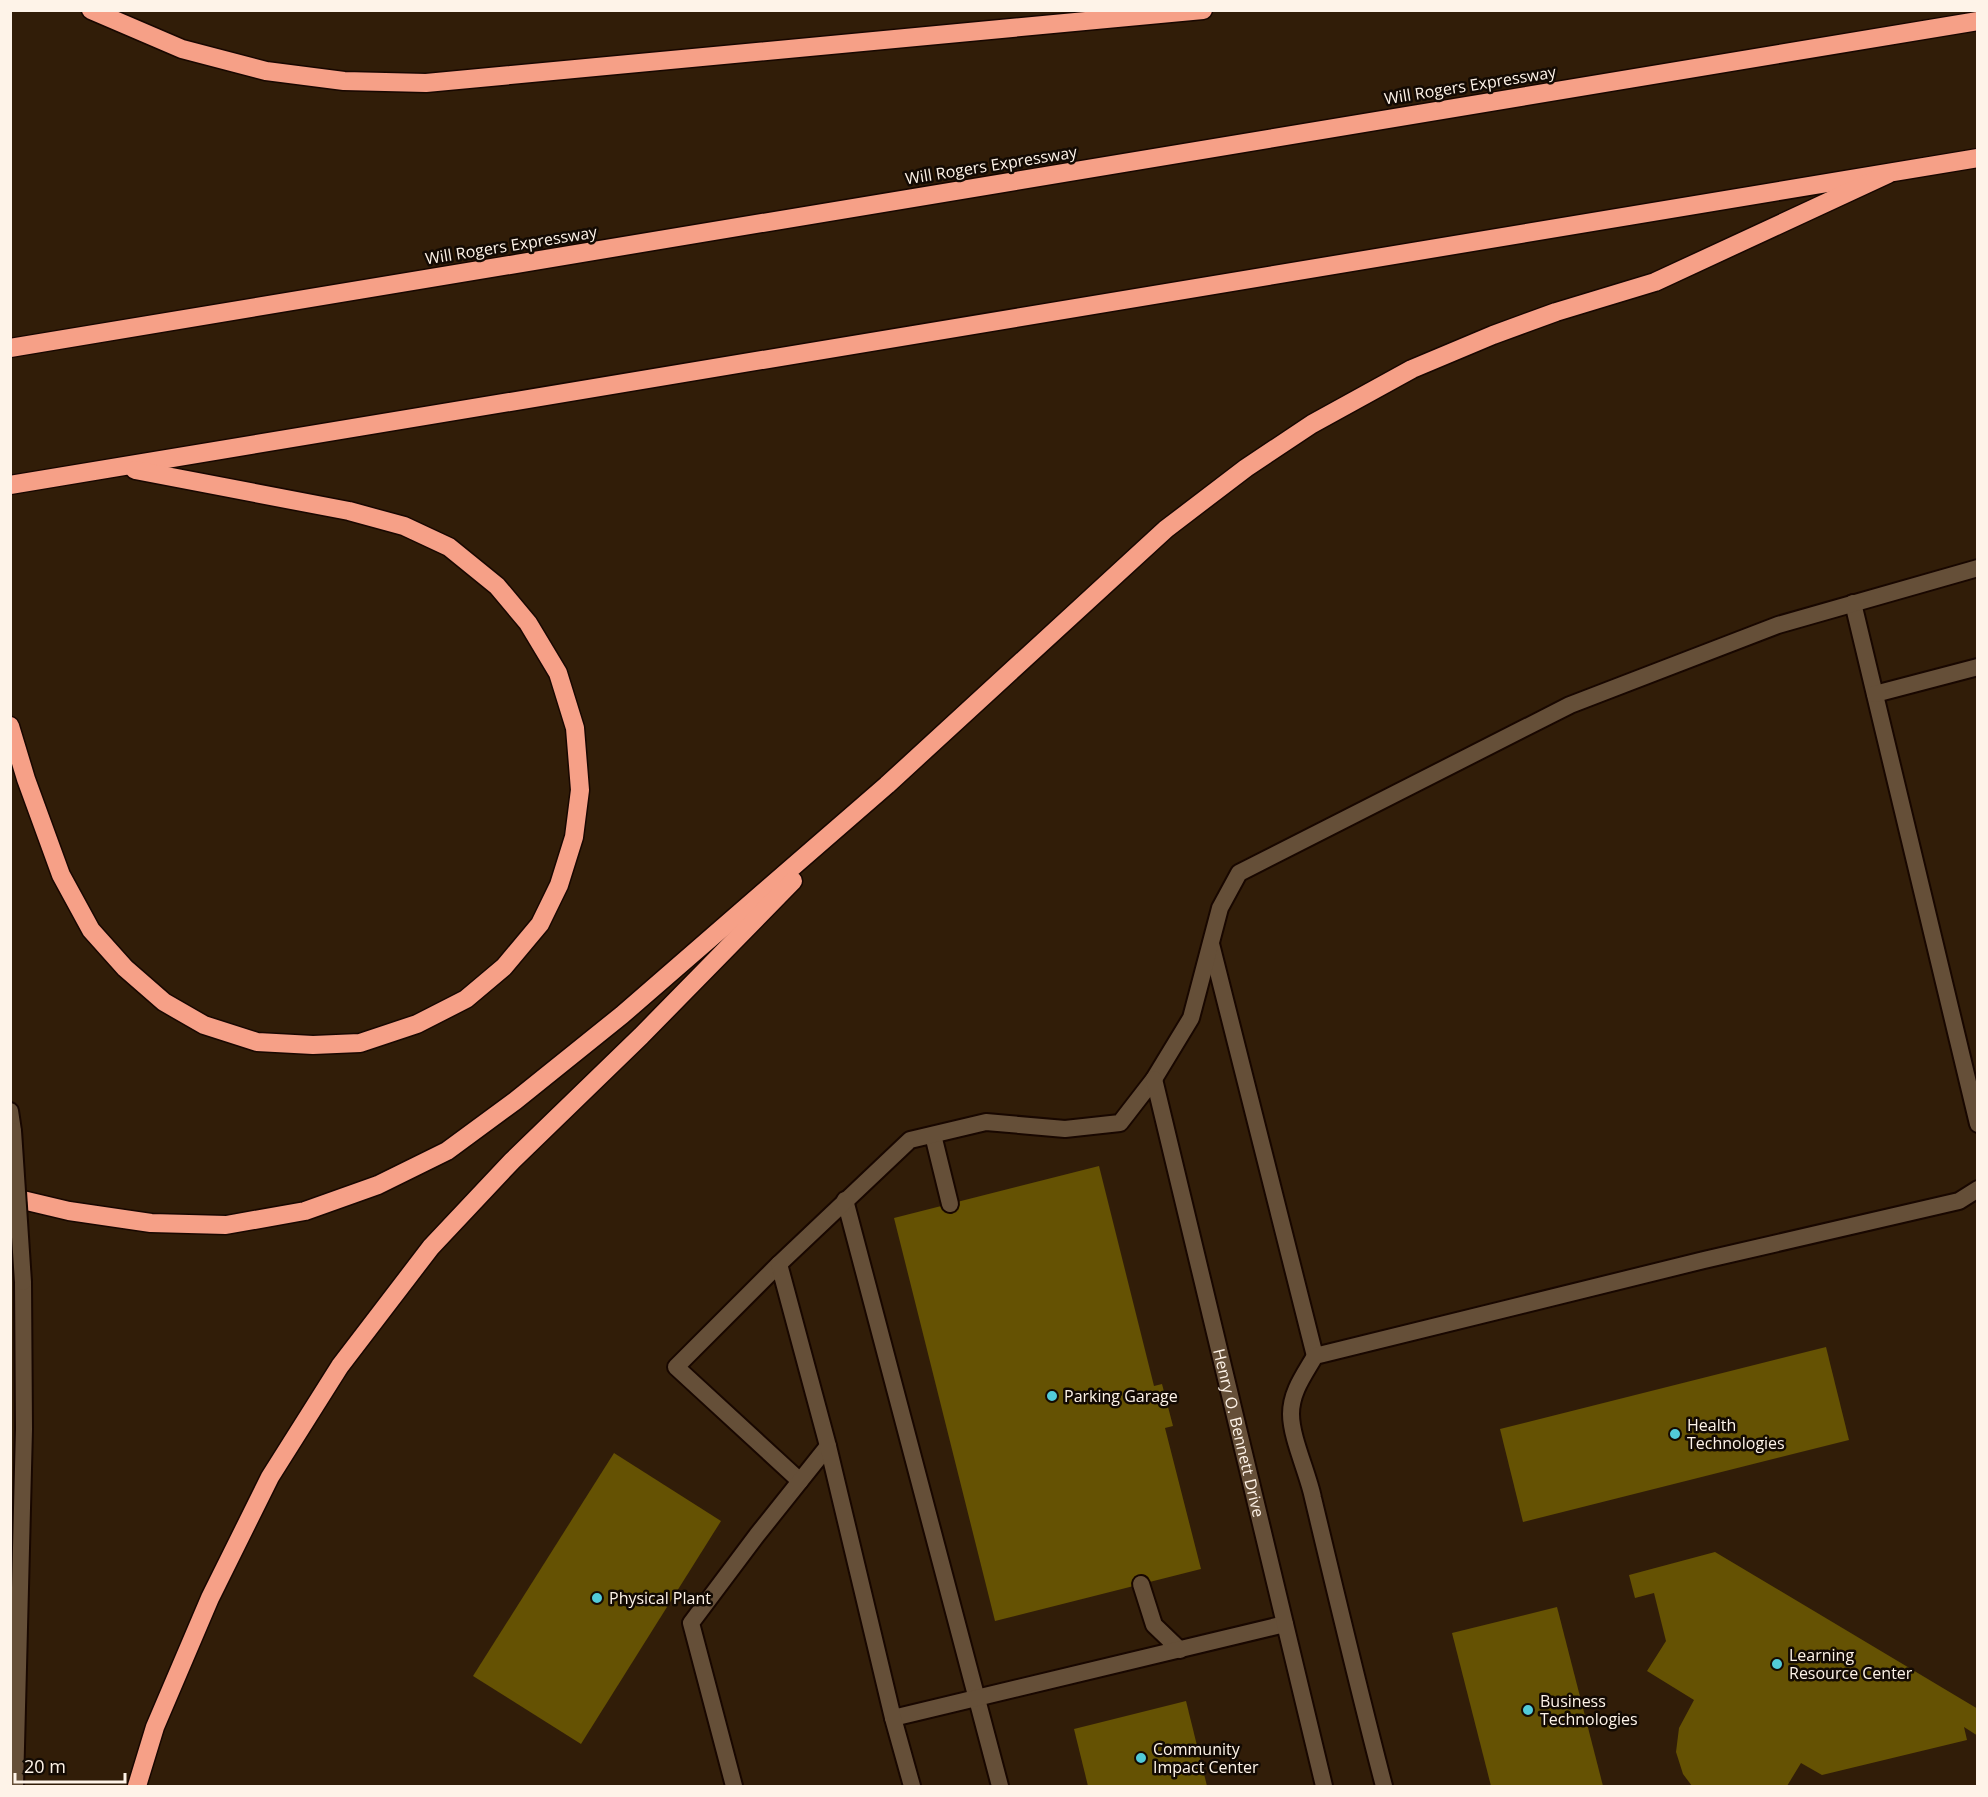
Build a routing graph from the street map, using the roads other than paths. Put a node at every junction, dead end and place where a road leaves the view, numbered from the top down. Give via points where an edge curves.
1 (91, 10) edge
2 (1115, 10) edge
3 (1203, 10) edge
4 (1156, 15) junction
5 (1977, 21) edge
6 (1977, 158) edge
7 (1888, 174) junction
8 (10, 348) edge
9 (121, 467) junction
10 (10, 485) edge
11 (1977, 568) edge
12 (1854, 603) junction
13 (1977, 667) edge
14 (1875, 693) junction
15 (10, 726) edge
16 (887, 785) junction
17 (1211, 943) junction
18 (1154, 1079) junction
19 (10, 1111) edge
20 (1977, 1124) edge
21 (933, 1134) junction
22 (1977, 1189) edge
23 (10, 1197) edge
24 (845, 1200) junction
25 (950, 1204) dead end
26 (779, 1264) junction
27 (1315, 1356) junction
28 (828, 1446) junction
29 (800, 1481) junction
30 (1141, 1584) dead end
31 (1285, 1624) junction
32 (1180, 1650) junction
33 (978, 1698) junction
34 (893, 1718) junction
35 (15, 1786) edge
36 (137, 1786) edge
37 (734, 1786) edge
38 (912, 1786) edge
39 (1000, 1786) edge
40 (1324, 1786) edge
41 (1384, 1786) edge

1 - 4 highway via 182,49 266,71 344,81 426,83
2 - 4 highway
3 - 4 highway
5 - 8 highway, Will Rogers Expressway
6 - 7 highway
7 - 9 highway
7 - 16 highway via 1655,282 1556,312 1412,369 1312,424 1166,529
9 - 10 highway
9 - 15 highway via 349,511 404,526 449,547 497,586 528,623 558,673 575,728 580,790 574,837 559,885 540,924 504,967 466,999 417,1024 360,1043 257,1042 204,1025 164,1002 125,968 91,930 61,875
11 - 12 street
12 - 14 street
12 - 17 street via 1778,625 1570,705 1239,873 1220,908
13 - 14 street
14 - 20 street
16 - 23 highway via 622,1015 515,1101 447,1151 378,1185 305,1211 226,1225 151,1223 69,1211
16 - 36 highway via 447,1230 340,1366 270,1477 210,1598 155,1727
17 - 18 street via 1191,1018
17 - 27 street
18 - 21 street via 1120,1123 1065,1129 986,1122
18 - 31 street, Henry O. Bennett Drive
19 - 35 street, bridge via 23,1282 24,1429
21 - 24 street via 910,1140
21 - 25 street
22 - 27 street via 1959,1202
24 - 26 street
24 - 33 street
26 - 28 street
26 - 29 street via 675,1367
27 - 41 street via 1292,1397 1293,1431 1309,1480
28 - 29 street
28 - 34 street
29 - 37 street via 691,1623
30 - 32 street via 1154,1625
31 - 32 street
31 - 40 street, Henry O. Bennett Drive
32 - 33 street
33 - 34 street
33 - 39 street
34 - 38 street

